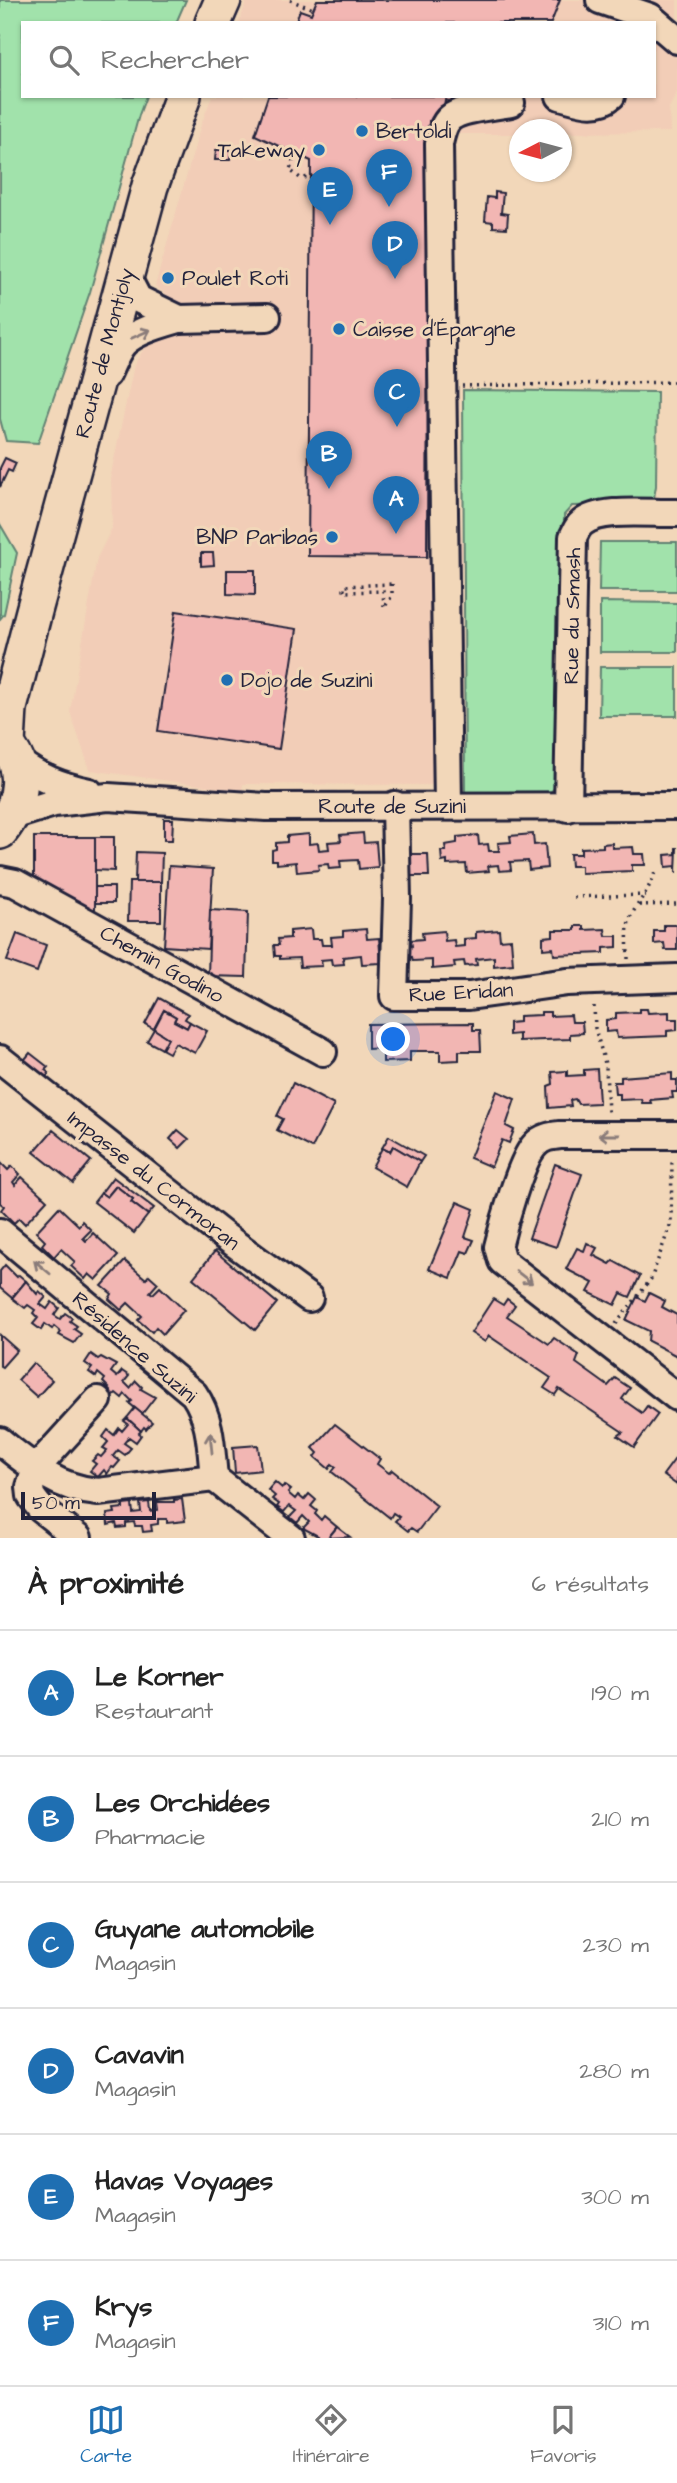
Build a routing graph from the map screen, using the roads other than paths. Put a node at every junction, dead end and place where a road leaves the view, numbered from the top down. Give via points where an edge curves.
1 (223, 0) edge
2 (600, 0) edge
3 (640, 19) edge
4 (214, 21) edge
5 (656, 22) edge
6 (677, 40) edge
7 (182, 98) edge
8 (511, 98) edge
9 (568, 98) edge
10 (609, 98) edge
11 (125, 274) junction
12 (267, 317) dead end
13 (179, 319) junction
14 (90, 406) junction
15 (677, 513) edge
16 (34, 611) junction
17 (0, 667) edge
18 (7, 747) edge
19 (108, 797) junction
20 (395, 805) junction
21 (448, 806) junction
22 (677, 806) edge
23 (568, 808) junction
24 (6, 823) edge
25 (0, 880) edge
26 (677, 978) edge
27 (323, 1052) dead end
28 (0, 1059) edge
29 (677, 1135) edge
30 (0, 1232) edge
31 (309, 1298) dead end
32 (677, 1397) edge
33 (98, 1400) dead end
34 (15, 1461) edge
35 (214, 1478) junction
36 (78, 1538) edge
37 (291, 1538) edge

1 - 4 main road
2 - 3 street
5 - 6 street
7 - 11 main road, Route de Montjoly
8 - 21 street via 449,119 439,144
9 - 10 street via 603,103
11 - 13 street via 138,299
11 - 14 main road, Route de Montjoly
12 - 13 street
14 -> 13 street via 123,344
14 - 16 main road, Route de Montjoly
15 - 23 street, Rue du Smash via 593,517 577,527 573,537
16 - 17 main road, Route de Montjoly
16 - 18 main road, Route de Montjoly via 9,708
18 - 19 street, Route de Suzini via 36,775
18 - 24 main road, Route de Montjoly via 20,775 20,794
19 - 20 street, Route de Suzini via 266,807
19 - 24 street, Route de Suzini via 54,803
20 - 21 street, Route de Suzini
20 - 26 street, Rue Eridan via 394,996 469,996 567,982
21 - 23 street, Route de Suzini
22 - 23 street, Route de Suzini
25 - 27 street, Chemin Godino via 15,883
28 - 31 street, Impasse du Cormoran
29 -> 32 street via 560,1135 539,1141 527,1156 498,1247 502,1261
35 -> 30 street, Résidence Suzini via 209,1426 194,1394
33 - 34 street
34 - 35 street via 70,1487 98,1492
34 - 36 street via 41,1509
35 - 37 street

